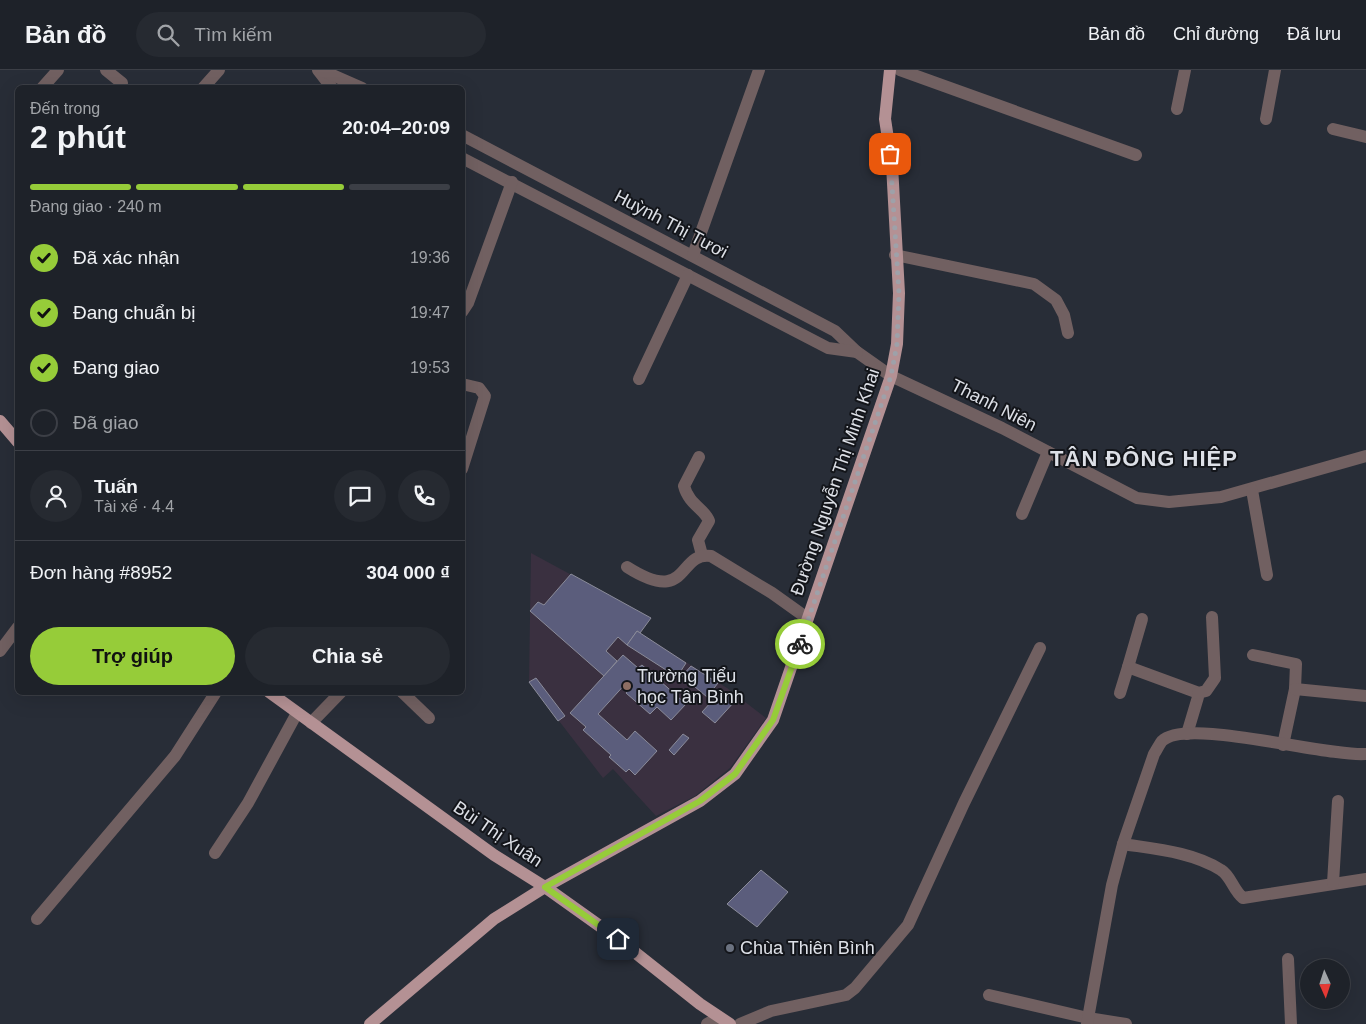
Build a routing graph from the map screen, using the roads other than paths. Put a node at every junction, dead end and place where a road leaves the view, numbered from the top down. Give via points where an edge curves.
1 (58, 70) edge
2 (106, 70) edge
3 (219, 70) edge
4 (323, 70) edge
5 (759, 70) edge
6 (890, 70) edge
7 (900, 70) edge
8 (1185, 70) edge
9 (1275, 70) edge
10 (122, 83) dead end
11 (45, 85) edge
12 (206, 85) edge
13 (330, 85) edge
14 (356, 85) edge
15 (1177, 108) dead end
16 (1266, 119) dead end
17 (1333, 129) dead end
18 (465, 137) edge
19 (1366, 137) edge
20 (1136, 156) dead end
21 (465, 159) edge
22 (512, 182) junction
23 (895, 254) junction
24 (693, 255) junction
25 (688, 275) junction
26 (761, 293) junction
27 (465, 302) edge
28 (754, 309) junction
29 (1068, 333) dead end
30 (857, 352) junction
31 (891, 376) junction
32 (639, 379) dead end
33 (465, 385) edge
34 (1, 426) edge
35 (15, 439) edge
36 (1048, 452) junction
37 (1366, 456) edge
38 (699, 457) dead end
39 (465, 459) edge
40 (1252, 490) junction
41 (1022, 514) dead end
42 (702, 555) junction
43 (627, 567) dead end
44 (1267, 575) dead end
45 (1212, 617) dead end
46 (807, 618) junction
47 (1142, 619) dead end
48 (15, 631) edge
49 (1040, 648) dead end
50 (0, 651) edge
51 (1253, 655) dead end
52 (1128, 667) junction
53 (1294, 689) junction
54 (1120, 693) dead end
55 (1198, 693) junction
56 (214, 695) edge
57 (273, 695) edge
58 (338, 695) edge
59 (405, 695) edge
60 (1366, 696) edge
61 (297, 713) junction
62 (429, 718) dead end
63 (311, 723) junction
64 (1187, 734) junction
65 (1283, 745) junction
66 (1366, 754) edge
67 (1338, 802) dead end
68 (1123, 844) junction
69 (215, 853) dead end
70 (1366, 879) edge
71 (1334, 883) junction
72 (545, 887) junction
73 (37, 919) dead end
74 (1288, 959) dead end
75 (990, 994) dead end
76 (719, 1017) junction
77 (1088, 1021) edge
78 (370, 1024) edge
79 (707, 1024) edge
80 (730, 1024) edge
81 (740, 1024) edge
82 (1126, 1024) edge
83 (1291, 1024) edge

1 - 11 street
2 - 10 street
3 - 12 street
4 - 13 street
4 - 14 street
5 - 24 street
6 - 23 main road, Đường Nguyễn Thị Minh Khai via 885,119 892,165
7 - 20 street
8 - 15 street
9 - 16 street
17 - 19 street
18 - 24 street, Huỳnh Thị Tươi
21 - 22 street, Huỳnh Thị Tươi
22 - 25 street, Huỳnh Thị Tươi
22 - 27 street
23 - 29 street via 1034,284 1056,300
23 - 31 main road, Đường Nguyễn Thị Minh Khai via 899,293 897,344
24 - 26 street, Huỳnh Thị Tươi
25 - 28 street, Huỳnh Thị Tươi
25 - 32 street
26 - 28 street
26 - 30 street, Huỳnh Thị Tươi via 835,331
28 - 30 street, Huỳnh Thị Tươi via 828,348
30 - 31 street, Huỳnh Thị Tươi
31 - 36 street, Thanh Niên
31 - 46 main road, Đường Nguyễn Thị Minh Khai
33 - 39 street via 479,388 485,396
34 - 35 main road
36 - 40 street, Thanh Niên via 1137,498 1151,501 1197,500
36 - 41 street
37 - 40 street, Thanh Niên
38 - 42 street via 684,486 686,495 709,521 698,540
40 - 44 street
42 - 43 street via 678,578 668,582 645,579
42 - 46 street via 722,562
45 - 55 street via 1215,678 1206,691
46 - 72 main road, Đường Nguyễn Thị Minh Khai via 794,666 773,720 735,774 700,801
47 - 52 street
48 - 50 street
49 - 81 street via 927,887 898,939 846,995 771,1011
51 - 53 street via 1296,664
52 - 54 street
52 - 55 street
53 - 60 street
53 - 65 street
55 - 64 street
56 - 73 street via 175,756
57 - 61 main road, Bùi Thị Xuân
58 - 63 street
59 - 62 street
61 - 63 main road, Bùi Thị Xuân
61 - 69 street via 248,803
63 - 72 main road, Bùi Thị Xuân via 494,855
64 - 65 street via 1225,734
64 - 68 street via 1162,741 1154,754
65 - 66 street via 1332,753
67 - 71 street
68 - 71 street via 1186,856 1222,871 1243,898
68 - 77 street via 1112,885
70 - 71 street
72 - 76 main road, Bùi Thị Xuân
72 - 78 main road, Đường Nguyễn Thị Minh Khai via 494,919
74 - 83 street
75 - 77 street
76 - 79 street
76 - 80 main road, Bùi Thị Xuân
77 - 82 street

